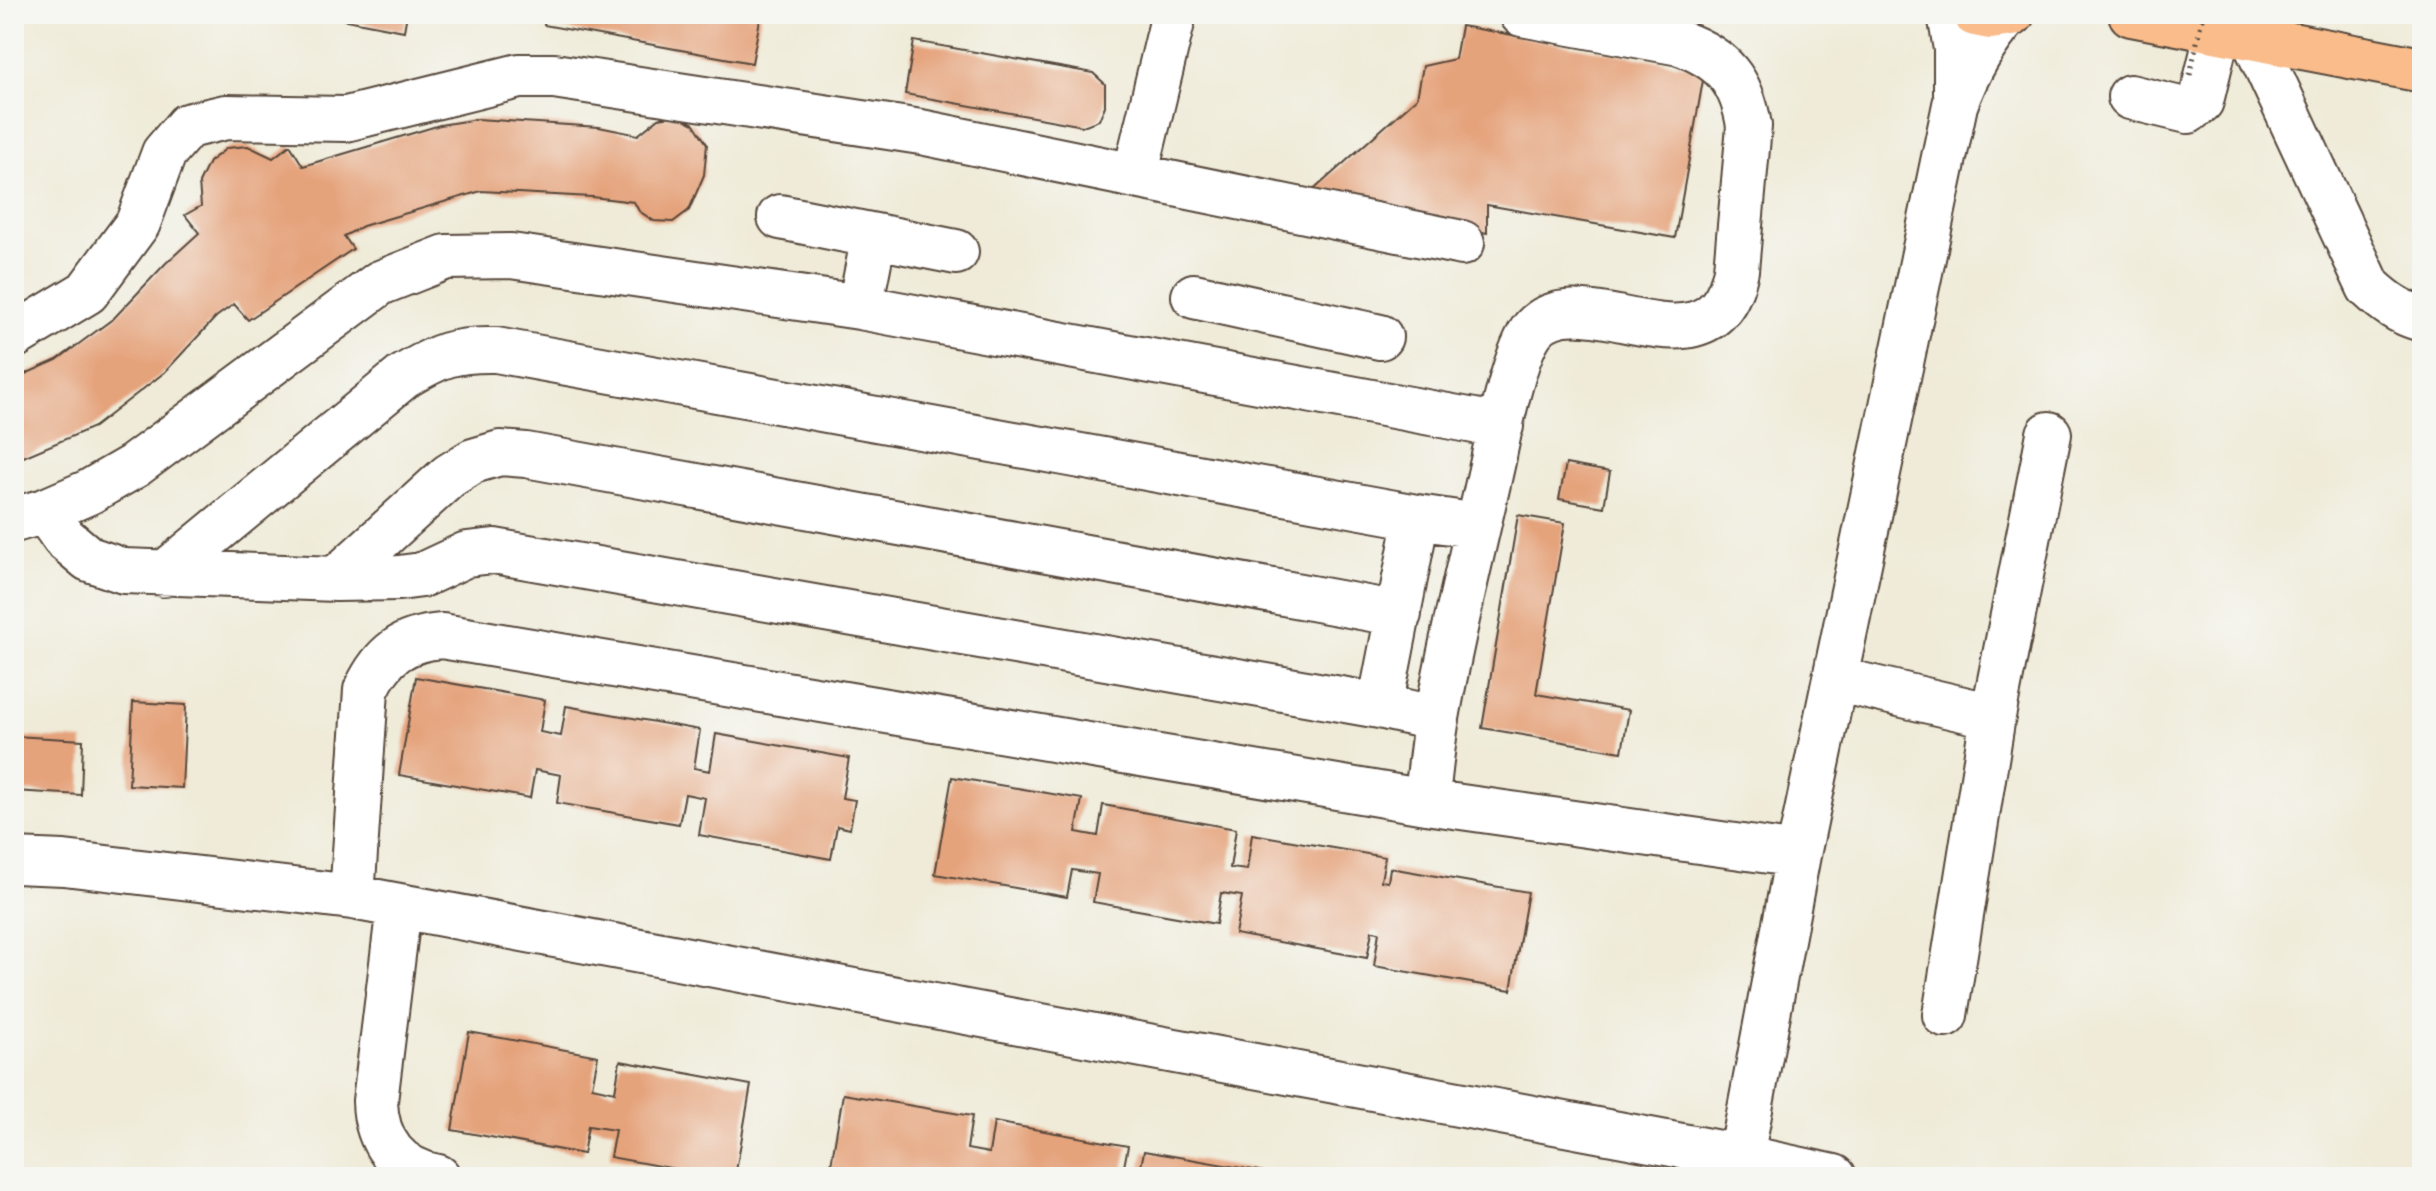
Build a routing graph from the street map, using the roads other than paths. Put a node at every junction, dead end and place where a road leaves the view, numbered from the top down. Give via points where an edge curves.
1 (1174, 14) edge
2 (1522, 14) edge
3 (1950, 14) edge
4 (2131, 14) edge
5 (1998, 15) edge
6 (2225, 27) edge
7 (2422, 70) edge
8 (2130, 97) dead end
9 (1955, 105) junction
10 (1135, 176) junction
11 (780, 217) dead end
12 (874, 236) junction
13 (1462, 243) dead end
14 (956, 252) dead end
15 (1194, 296) dead end
16 (860, 307) junction
17 (1294, 318) junction
18 (2422, 319) edge
19 (14, 336) edge
20 (1380, 337) dead end
21 (1279, 385) junction
22 (1501, 426) junction
23 (2049, 434) dead end
24 (30, 515) edge
25 (1417, 517) junction
26 (1478, 526) junction
27 (164, 574) junction
28 (336, 579) junction
29 (1399, 614) junction
30 (1835, 679) junction
31 (1380, 706) junction
32 (1993, 716) junction
33 (1437, 719) junction
34 (1426, 802) junction
35 (1798, 855) junction
36 (14, 861) edge
37 (352, 897) junction
38 (399, 907) junction
39 (1945, 1015) dead end
40 (1738, 1167) edge
41 (438, 1177) edge
42 (1834, 1177) edge

1 - 10 street
2 - 22 street via 1698,49 1715,59 1739,89 1749,136 1736,270 1724,302 1713,314 1682,327 1569,312 1551,316 1526,340
3 - 9 street via 1956,49
4 - 6 highway
5 - 9 street
6 - 7 highway
6 - 8 street via 2198,105 2188,111
6 - 18 street via 2369,287 2386,303
9 - 30 street
10 - 13 street
10 - 19 street via 921,132 554,76 519,76 346,119 226,117 187,126 164,153 138,223 87,292
11 - 12 street
12 - 14 street
12 - 16 street
15 - 17 street
16 - 21 street
16 - 24 street via 511,256 446,257 380,283 134,466 89,492
17 - 20 street
17 - 21 street
21 - 22 street
22 - 26 street
23 - 32 street
24 - 27 street via 89,559 124,571
25 - 26 street
25 - 27 street via 496,350 465,349 430,360 403,377
25 - 29 street
26 - 33 street
27 - 28 street
28 - 29 street via 449,476 500,453
28 - 31 street via 422,575 467,554 494,551
29 - 31 street
30 - 32 street
30 - 35 street
31 - 33 street
32 - 39 street
33 - 34 street
34 - 35 street
34 - 37 street via 442,636 422,638 387,656 366,690
35 - 40 street
36 - 37 street
37 - 38 street
38 - 40 street
38 - 41 street via 375,1117 399,1159
40 - 42 street

